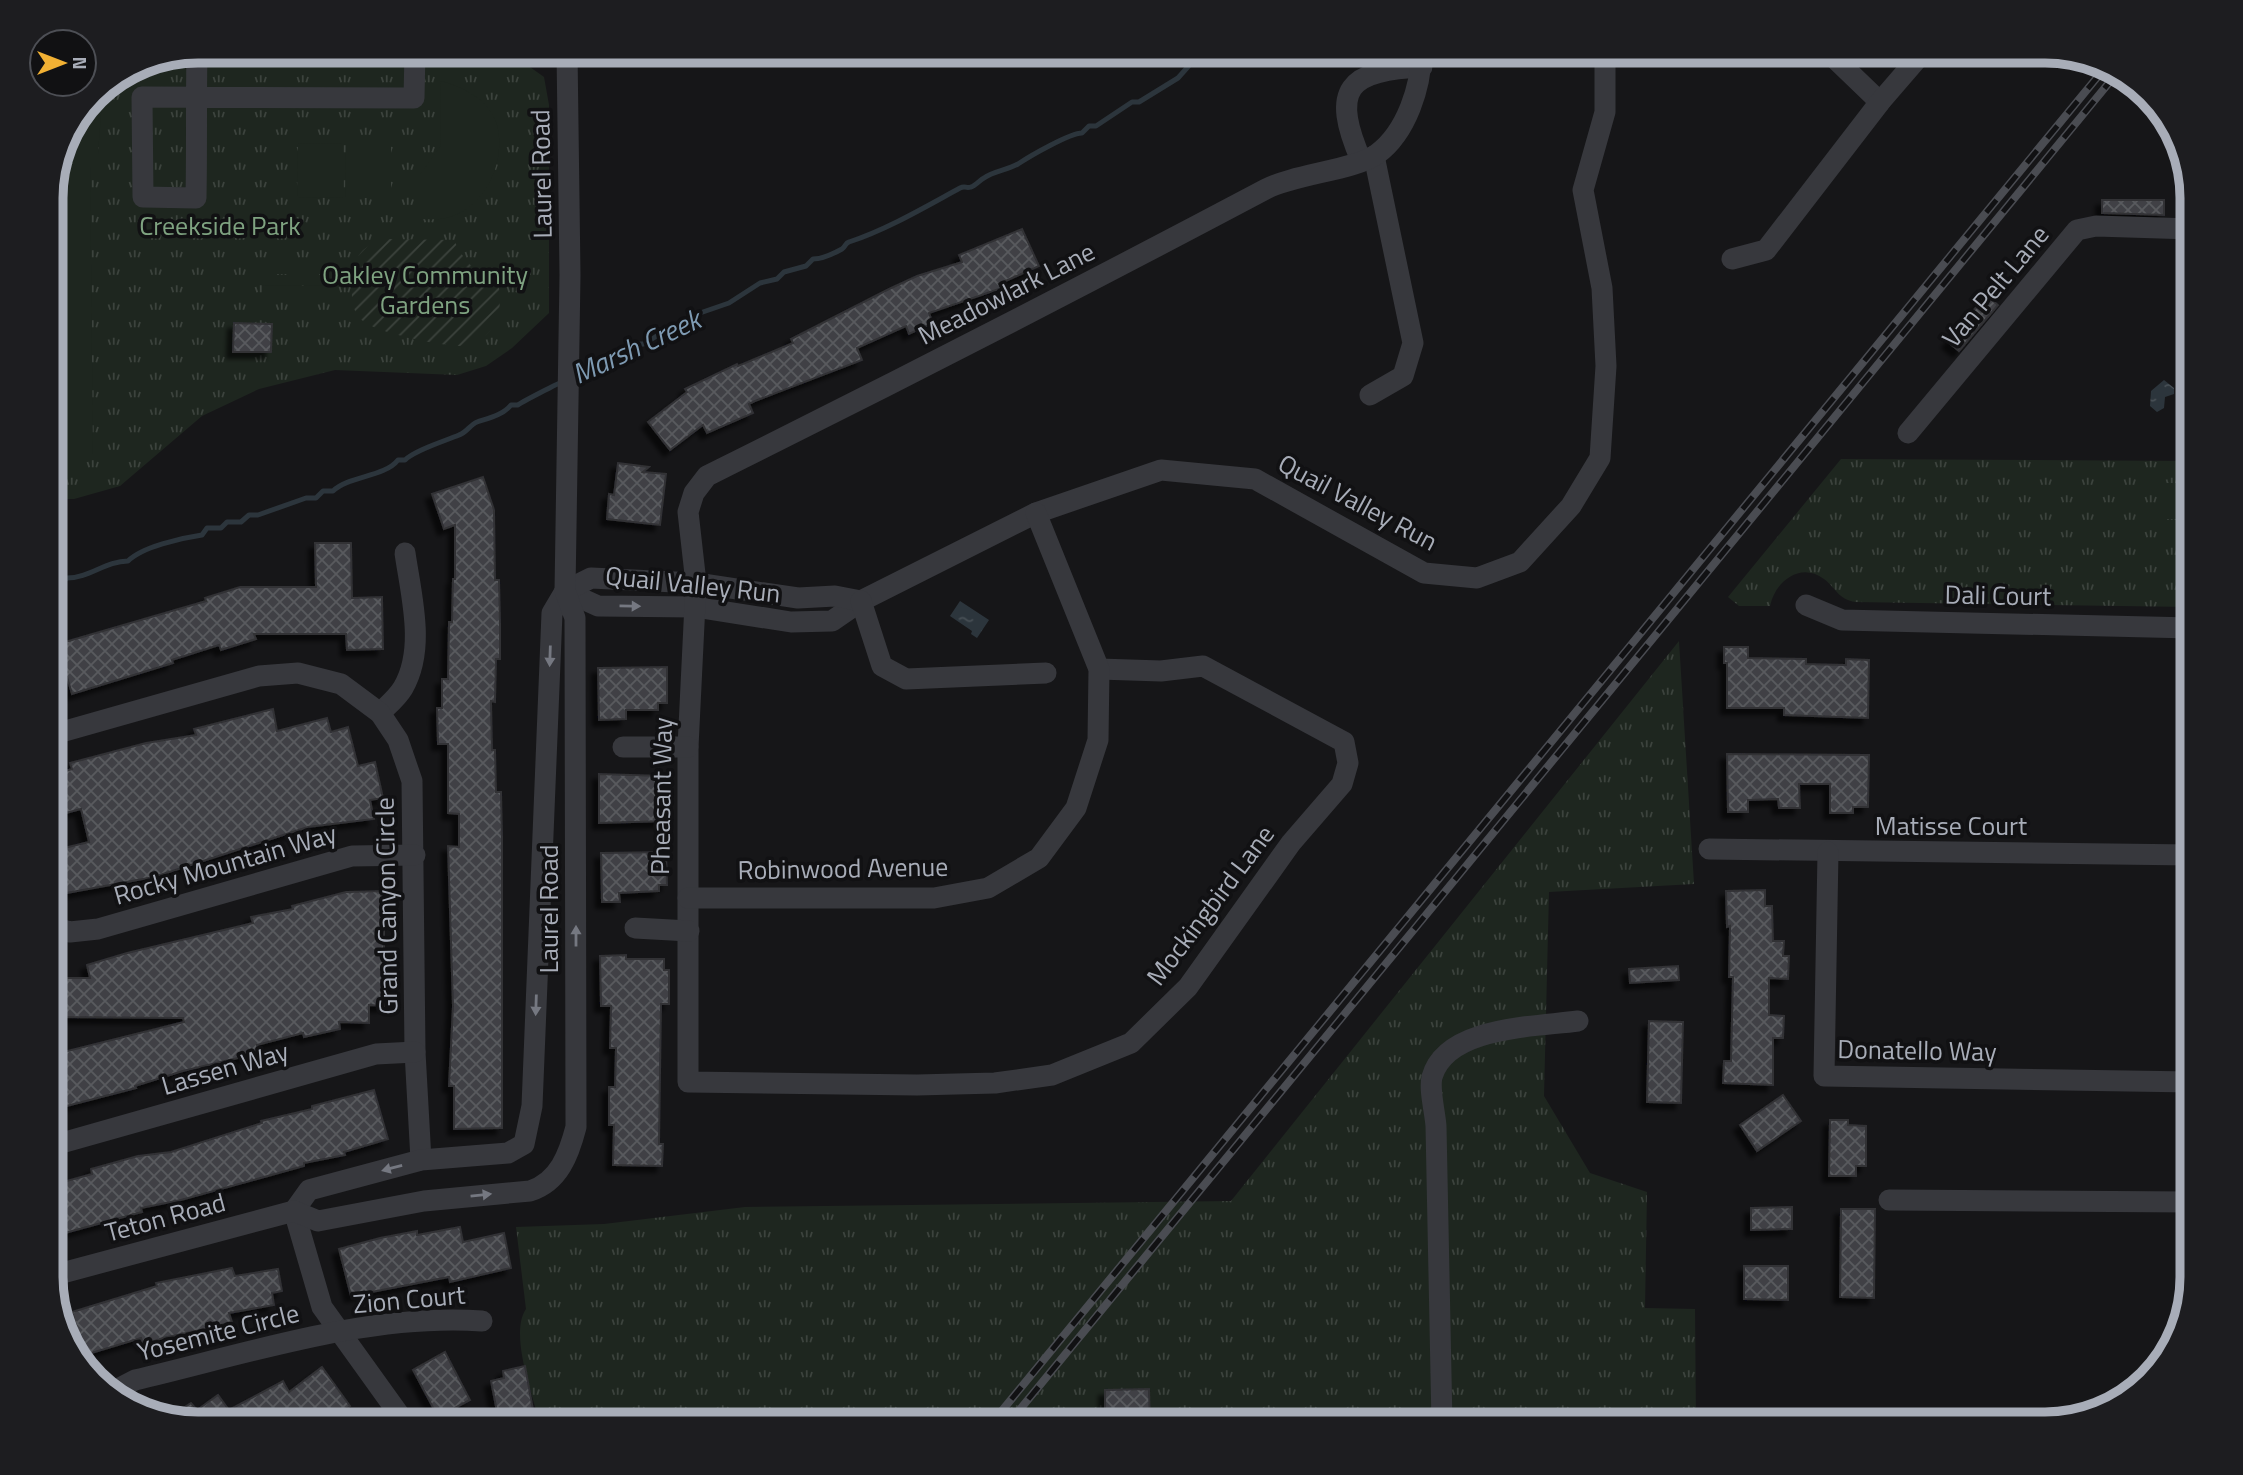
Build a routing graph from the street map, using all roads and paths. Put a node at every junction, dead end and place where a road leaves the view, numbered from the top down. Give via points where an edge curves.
1 (197, 63) edge
2 (415, 63) edge
3 (567, 63) edge
4 (1407, 63) edge
5 (1420, 63) edge
6 (1605, 63) edge
7 (1839, 63) edge
8 (1914, 63) edge
9 (197, 97) junction
10 (1880, 102) junction
11 (1367, 158) junction
12 (2180, 229) edge
13 (1732, 259) dead end
14 (1370, 395) dead end
15 (1908, 433) dead end
16 (688, 512) joint
17 (1036, 513) junction
18 (405, 553) dead end
19 (696, 583) junction
20 (565, 591) junction
21 (861, 601) junction
22 (1806, 605) dead end
23 (695, 607) junction
24 (2180, 628) edge
25 (1100, 669) junction
26 (1046, 673) dead end
27 (380, 713) junction
28 (63, 732) edge
29 (622, 747) dead end
30 (688, 747) junction
31 (1709, 849) dead end
32 (1828, 852) junction
33 (415, 855) junction
34 (2180, 855) edge
35 (688, 898) junction
36 (635, 929) dead end
37 (63, 930) edge
38 (689, 931) junction
39 (1578, 1021) dead end
40 (415, 1052) junction
41 (688, 1082) joint
42 (2180, 1082) edge
43 (63, 1143) edge
44 (421, 1160) junction
45 (512, 1192) joint
46 (1889, 1200) dead end
47 (2180, 1202) edge
48 (294, 1212) junction
49 (63, 1273) edge
50 (482, 1321) dead end
51 (341, 1333) junction
52 (121, 1387) edge
53 (397, 1412) edge
54 (1442, 1412) edge

1 - 9 street
2 - 9 street via 414,98
3 - 20 street, Laurel Road via 570,323
4 - 11 street via 1367,74 1347,100 1347,127
5 - 11 street via 1411,103 1392,141
6 - 17 street, Quail Valley Run via 1605,112 1583,190 1602,288 1606,366 1600,458 1571,506 1520,562 1477,578 1424,573 1255,479 1161,470
7 - 10 street
8 - 10 street
9 - 9 street via 196,198 143,197 142,97
10 - 13 street via 1766,250
11 - 14 street via 1413,344 1403,376
11 - 16 street, Meadowlark Lane via 1276,184 707,476 694,493
12 - 15 street, Van Pelt Lane via 2096,226 2077,230
16 - 19 street, Pheasant Way
17 - 21 street, Quail Valley Run
17 - 25 street, Robinwood Avenue
18 - 27 street via 414,616 411,672
19 - 20 street, Quail Valley Run via 591,578
19 - 21 street, Quail Valley Run
19 - 23 street, Pheasant Way
20 -> 23 street, Quail Valley Run via 598,606
20 -> 44 street, Laurel Road via 552,614 530,1125 524,1144 508,1153
45 -> 20 street, Laurel Road via 543,1187 555,1177 576,1127 575,618
21 - 23 street, Quail Valley Run via 832,621 791,622
21 - 26 street via 882,666 906,679
22 - 24 street, Dali Court via 1842,620
23 - 30 street, Pheasant Way
25 - 35 street, Robinwood Avenue via 1098,740 1076,808 1039,858 988,888 934,898
25 - 41 street, Mockingbird Lane via 1161,671 1203,666 1344,742 1348,763 1342,784 1291,843 1188,987 1131,1043 1052,1075 995,1083 917,1085
27 - 28 street, Grand Canyon Circle via 341,684 298,673 259,676
27 - 33 street, Grand Canyon Circle via 398,740 412,781
29 - 30 street
30 - 35 street, Pheasant Way
31 - 32 street, Matisse Court
32 - 34 street, Matisse Court
32 - 42 street, Donatello Way via 1824,1076
33 - 37 street, Rocky Mountain Way via 352,856 97,929
33 - 40 street, Grand Canyon Circle
35 - 38 street, Pheasant Way
36 - 38 street
38 - 41 street, Pheasant Way
39 - 54 street via 1478,1035 1447,1051 1432,1078
40 - 43 street, Lassen Way via 376,1054
40 - 44 street, Grand Canyon Circle
44 -> 48 street via 309,1190
48 -> 45 street, Teton Road via 318,1221 424,1201
46 - 47 street
48 - 49 street, Teton Road
48 - 51 street, Yosemite Circle via 321,1307
50 - 51 street, Zion Court via 445,1319
51 - 52 street, Yosemite Circle via 135,1380
51 - 53 street, Yosemite Circle

